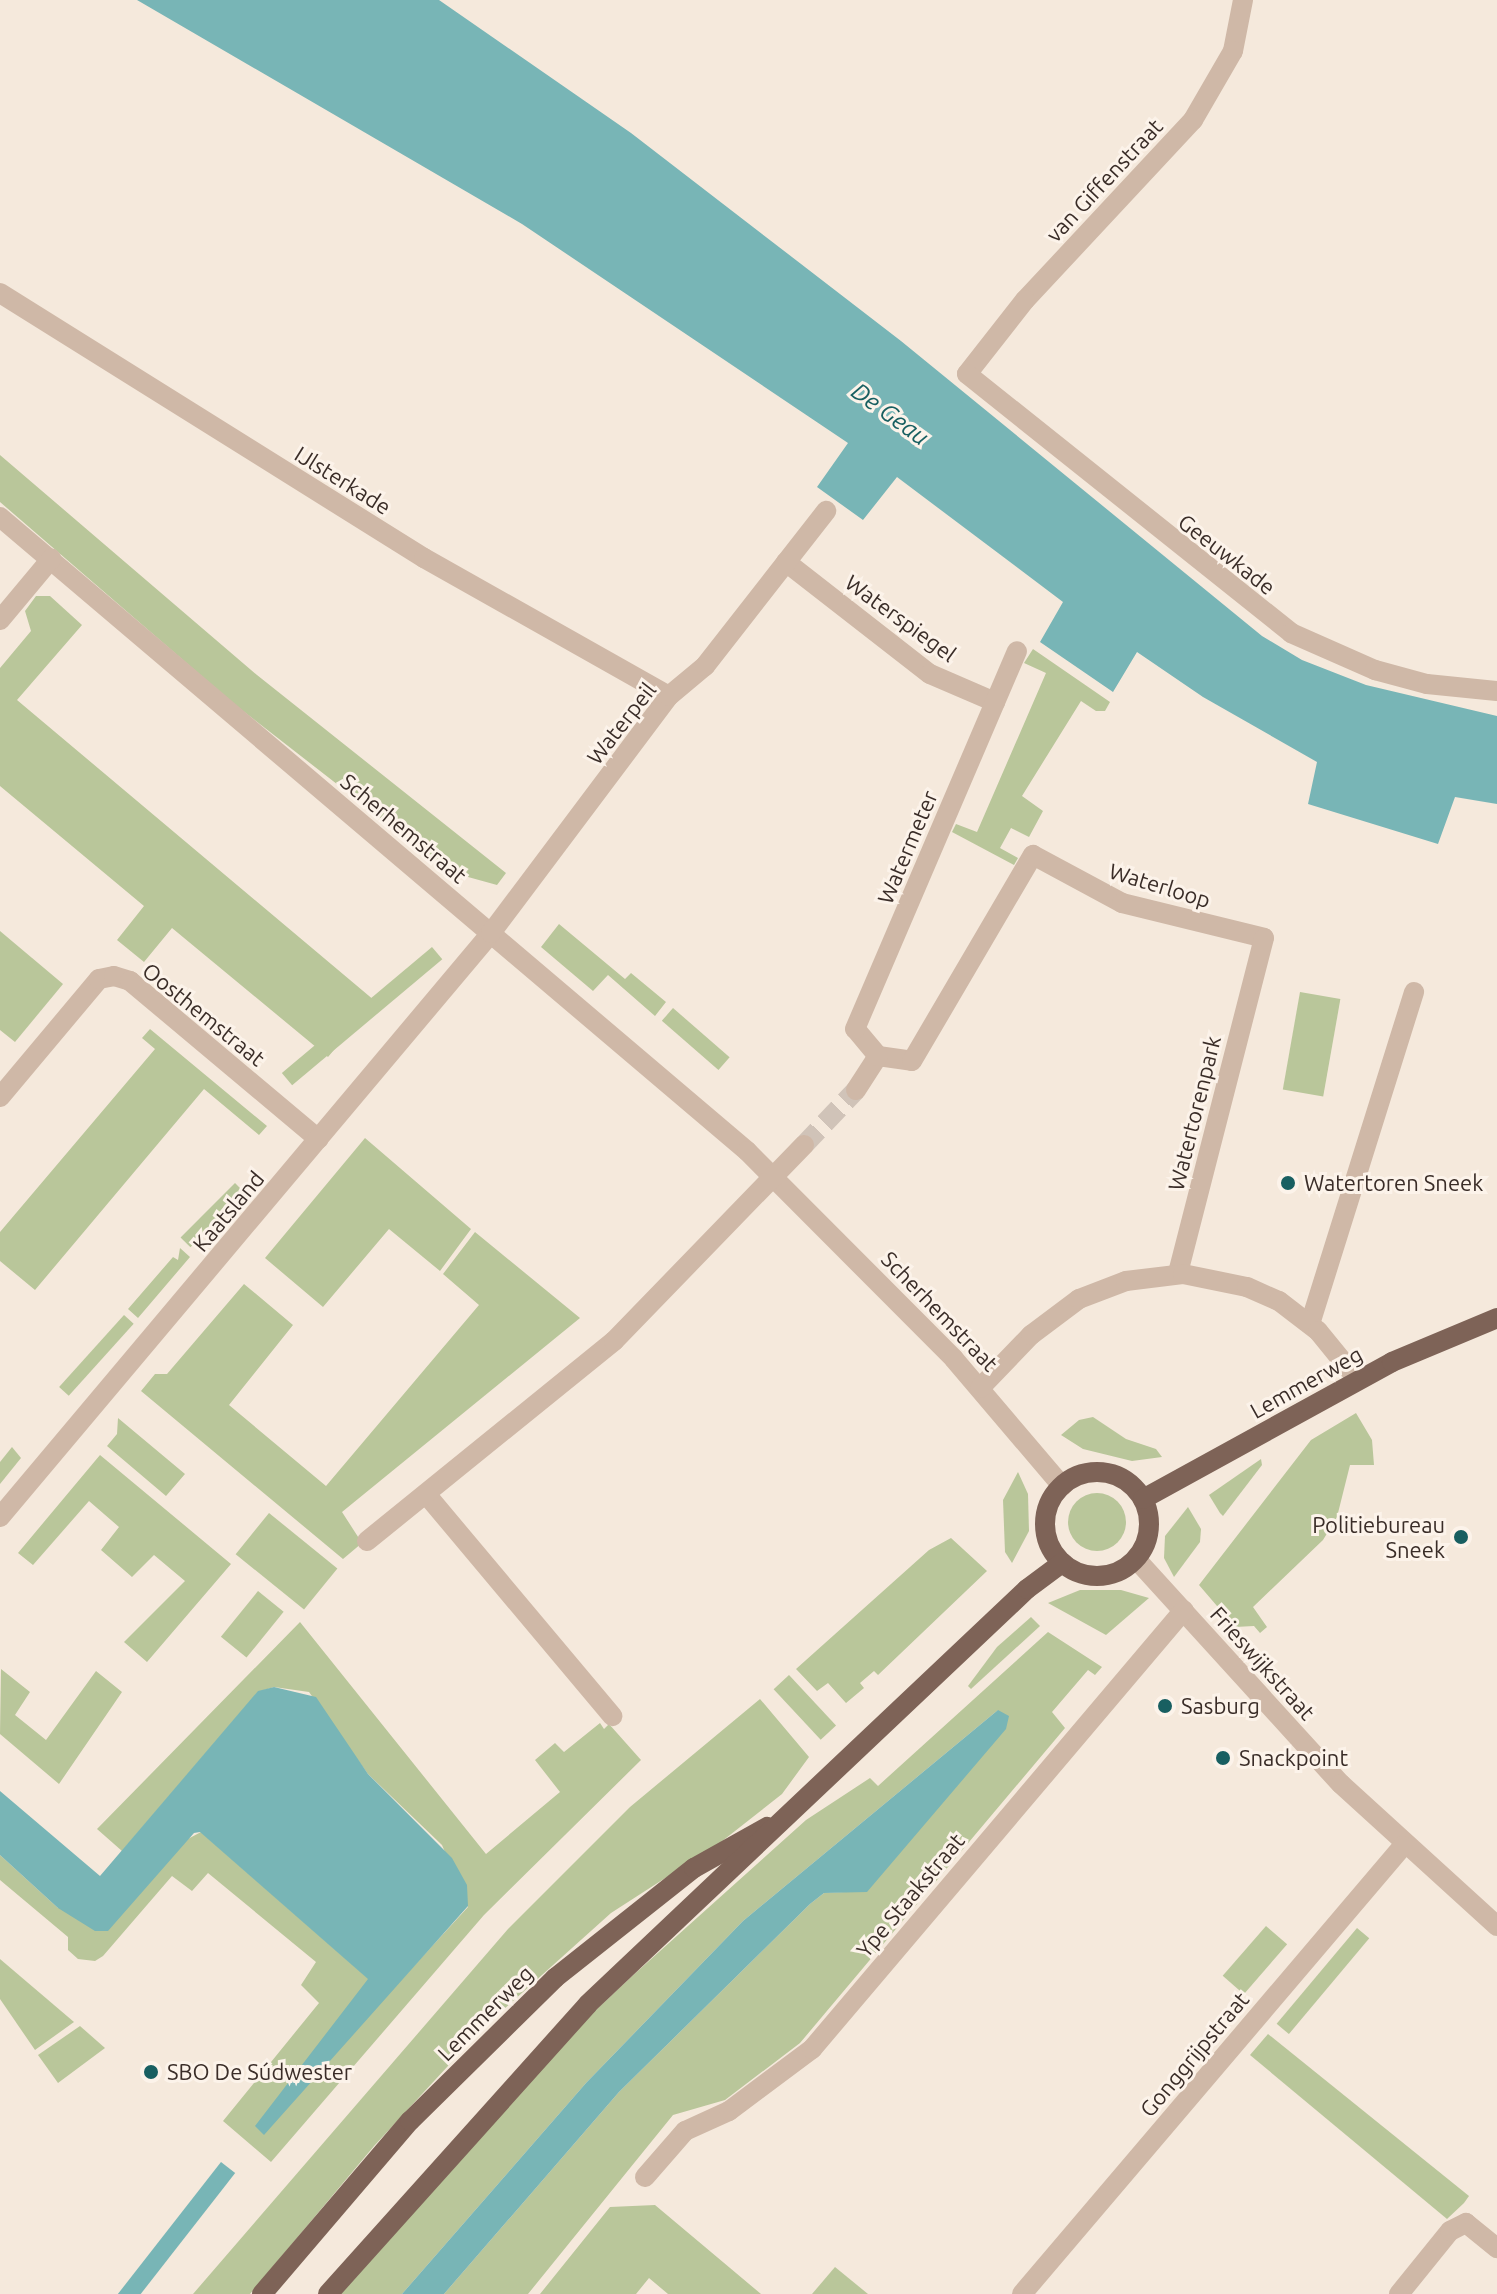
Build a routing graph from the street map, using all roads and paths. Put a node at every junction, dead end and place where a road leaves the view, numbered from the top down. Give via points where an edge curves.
1 (1243, 0) edge
2 (0, 293) edge
3 (967, 374) joint
4 (826, 511) dead end
5 (0, 517) edge
6 (51, 559) junction
7 (786, 562) junction
8 (0, 620) edge
9 (1017, 651) dead end
10 (1497, 691) edge
11 (669, 696) junction
12 (995, 702) junction
13 (491, 933) junction
14 (1257, 964) joint
15 (1414, 992) dead end
16 (878, 1056) junction
17 (856, 1090) tunnel mouth
18 (0, 1097) edge
19 (318, 1139) junction
20 (804, 1145) tunnel mouth
21 (774, 1177) junction
22 (1178, 1274) junction
23 (1497, 1318) edge
24 (1310, 1324) junction
25 (1358, 1380) junction
26 (980, 1388) junction
27 (1062, 1486) junction
28 (426, 1494) junction
29 (1143, 1499) junction
30 (0, 1517) edge
31 (367, 1541) dead end
32 (1136, 1559) junction
33 (1062, 1563) junction
34 (1184, 1610) junction
35 (612, 1716) dead end
36 (785, 1817) junction
37 (1403, 1846) junction
38 (1497, 1926) edge
39 (645, 2177) dead end
40 (1497, 2248) edge
41 (262, 2294) edge
42 (328, 2294) edge
43 (1022, 2294) edge
44 (1399, 2294) edge

1 - 3 street, van Giffenstraat via 1233,51 1193,120 1025,300
2 - 11 street, IJlsterkade via 424,558
3 - 10 street, Geeuwkade via 1291,633 1375,670 1427,684
4 - 7 street, Waterpeil
5 - 6 street, Scherhemstraat
6 - 8 street
6 - 13 street, Scherhemstraat
7 - 11 street, Waterpeil via 705,666
7 - 12 street, Waterspiegel via 930,674
9 - 12 street, Watermeter
11 - 13 street, Waterpeil
12 - 16 street, Watermeter via 855,1029
13 - 19 street, Kaatsland
13 - 21 street, Scherhemstraat
14 - 16 street, Waterloop via 1264,938 1122,903 1033,855 912,1061
14 - 22 street, Watertorenpark
15 - 24 street
16 - 17 street
18 - 19 street, Oosthemstraat via 99,979 114,976 130,981
19 - 30 street, Kaatsland
20 - 21 street
21 - 26 street, Scherhemstraat
21 - 28 street via 614,1341
22 - 24 street via 1247,1287
22 - 26 street via 1126,1281 1079,1299 1031,1335
23 - 25 main road, Lemmerweg
24 - 25 street
25 - 29 main road, Lemmerweg
26 - 27 street, Scherhemstraat
27 - 29 main road via 1083,1474 1106,1473 1127,1482
27 - 33 main road via 1045,1524
28 - 31 street
28 - 35 street
29 - 32 main road via 1148,1535
32 - 33 main road via 1104,1576 1083,1575
32 - 34 street, Frieswijkstraat
33 - 36 main road, Lemmerweg via 1027,1589
34 - 37 street, Frieswijkstraat
34 - 39 street, Ype Staakstraat via 812,2049 729,2111 685,2131
36 - 41 main road, Lemmerweg via 694,1868 555,1978 410,2121
36 - 42 main road, Lemmerweg via 734,1871 588,2004
37 - 38 street, Frieswijkstraat
37 - 43 street, Gonggrijpstraat
40 - 44 street via 1466,2223 1450,2231

